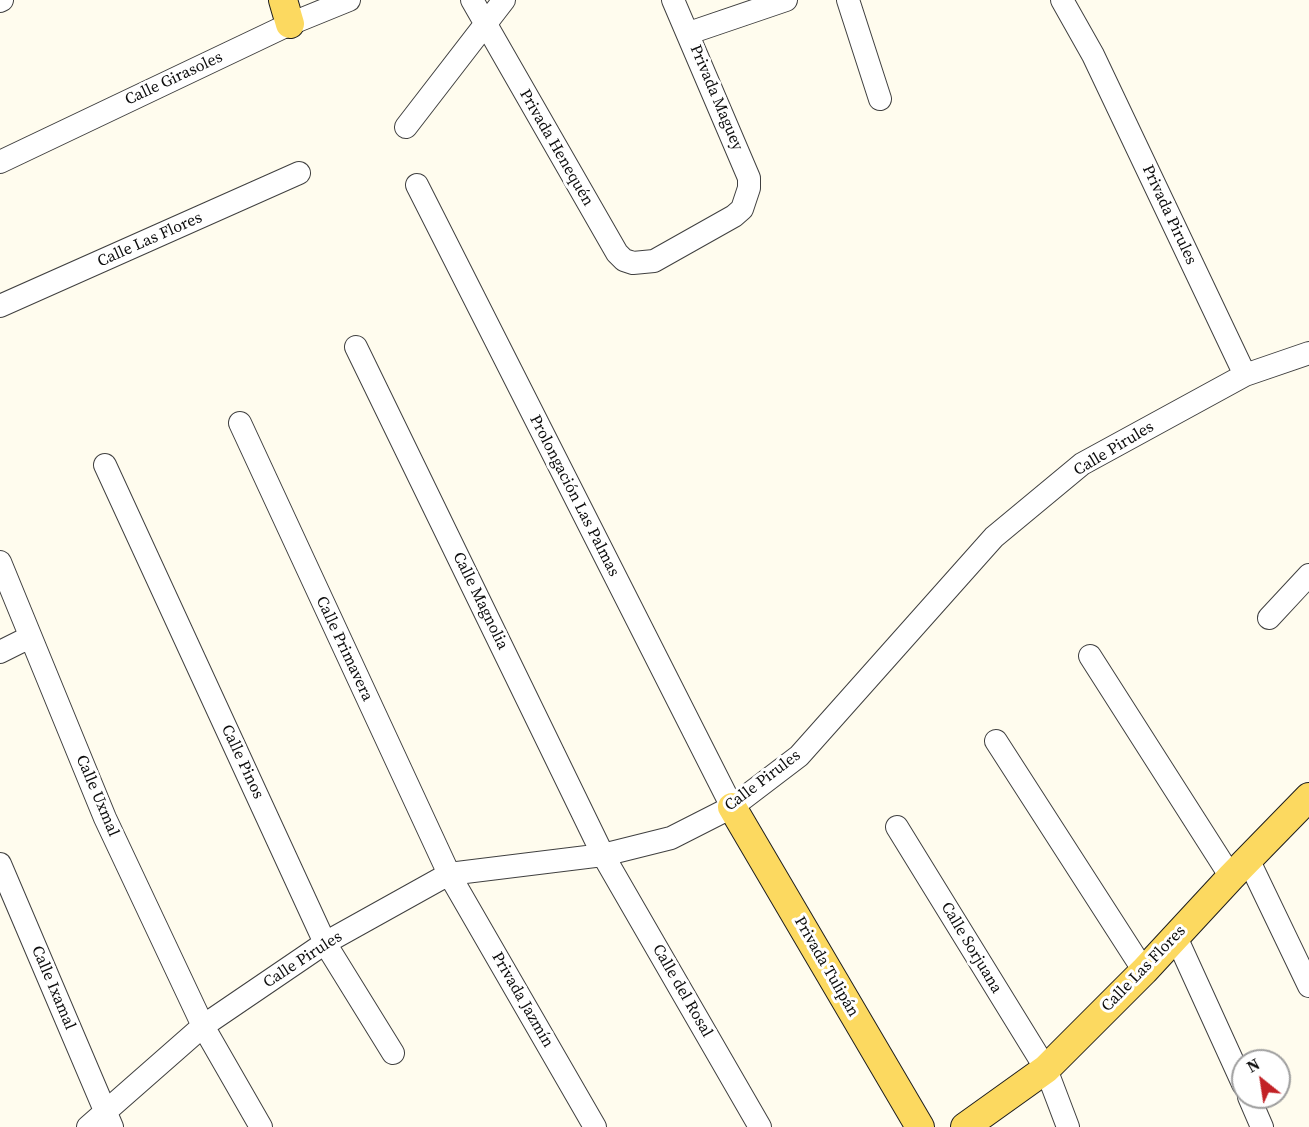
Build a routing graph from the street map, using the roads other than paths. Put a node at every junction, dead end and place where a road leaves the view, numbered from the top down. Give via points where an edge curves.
1 (349, 0) edge
2 (472, 0) edge
3 (504, 0) edge
4 (673, 0) edge
5 (786, 0) edge
6 (848, 0) edge
7 (1062, 0) edge
8 (287, 12) edge
9 (485, 26) junction
10 (688, 33) junction
11 (880, 99) dead end
12 (406, 127) dead end
13 (0, 162) edge
14 (299, 174) dead end
15 (417, 185) dead end
16 (746, 199) joint
17 (0, 306) edge
18 (356, 347) dead end
19 (1309, 353) edge
20 (1245, 375) junction
21 (240, 423) dead end
22 (105, 465) dead end
23 (0, 562) edge
24 (1309, 575) edge
25 (1269, 618) dead end
26 (30, 637) junction
27 (0, 652) edge
28 (1090, 656) dead end
29 (996, 741) dead end
30 (1309, 797) edge
31 (732, 807) junction
32 (897, 826) dead end
33 (603, 855) junction
34 (0, 864) edge
35 (1239, 868) junction
36 (449, 874) junction
37 (1176, 937) junction
38 (325, 943) junction
39 (1144, 971) junction
40 (1309, 986) edge
41 (203, 1026) junction
42 (393, 1053) dead end
43 (1231, 1058) edge
44 (1046, 1069) junction
45 (1254, 1109) edge
46 (109, 1119) edge
47 (88, 1127) edge
48 (261, 1127) edge
49 (595, 1127) edge
50 (760, 1127) edge
51 (920, 1127) edge
52 (965, 1127) edge
53 (1068, 1127) edge
54 (1262, 1127) edge

1 - 8 street, Calle Girasoles
2 - 9 street, Privada Henequén
3 - 9 street
4 - 10 street, Privada Maguey
5 - 10 street
6 - 11 street
7 - 20 street, Privada Pirules via 1093,56
8 - 13 street, Calle Girasoles
9 - 12 street
9 - 16 street, Privada Henequén via 624,260 654,261 734,216
10 - 16 street, Privada Maguey via 749,178
14 - 17 street, Calle Las Flores
15 - 31 street, Prolongación Las Palmas
18 - 33 street, Calle Magnolia
19 - 20 street, Calle Pirules
20 - 31 street, Calle Pirules via 1082,464 994,537 799,756
21 - 36 street, Calle Primavera
22 - 38 street, Calle Pinos
23 - 26 street, Calle Uxmal
24 - 25 street
26 - 27 street
26 - 41 street, Calle Uxmal via 105,818
28 - 35 street
29 - 39 street
30 - 35 main road, Calle Las Flores
31 - 33 street, Calle Pirules via 671,838
31 - 51 main road, Privada Tulipán
32 - 44 street, Calle Sorjuana
33 - 36 street, Calle Pirules
33 - 50 street, Calle del Rosal
34 - 46 street, Calle Ixamal
35 - 37 main road, Calle Las Flores
35 - 40 street
36 - 38 street, Calle Pirules
36 - 49 street, Privada Jazmín
37 - 39 main road, Calle Las Flores
37 - 43 street
38 - 41 street, Calle Pirules
38 - 42 street, Calle Pinos
39 - 44 main road, Calle Las Flores
41 - 46 street, Calle Pirules
41 - 48 street, Calle Uxmal
44 - 52 main road, Calle Las Flores
44 - 53 street
45 - 54 street
46 - 47 street, Calle Pirules

